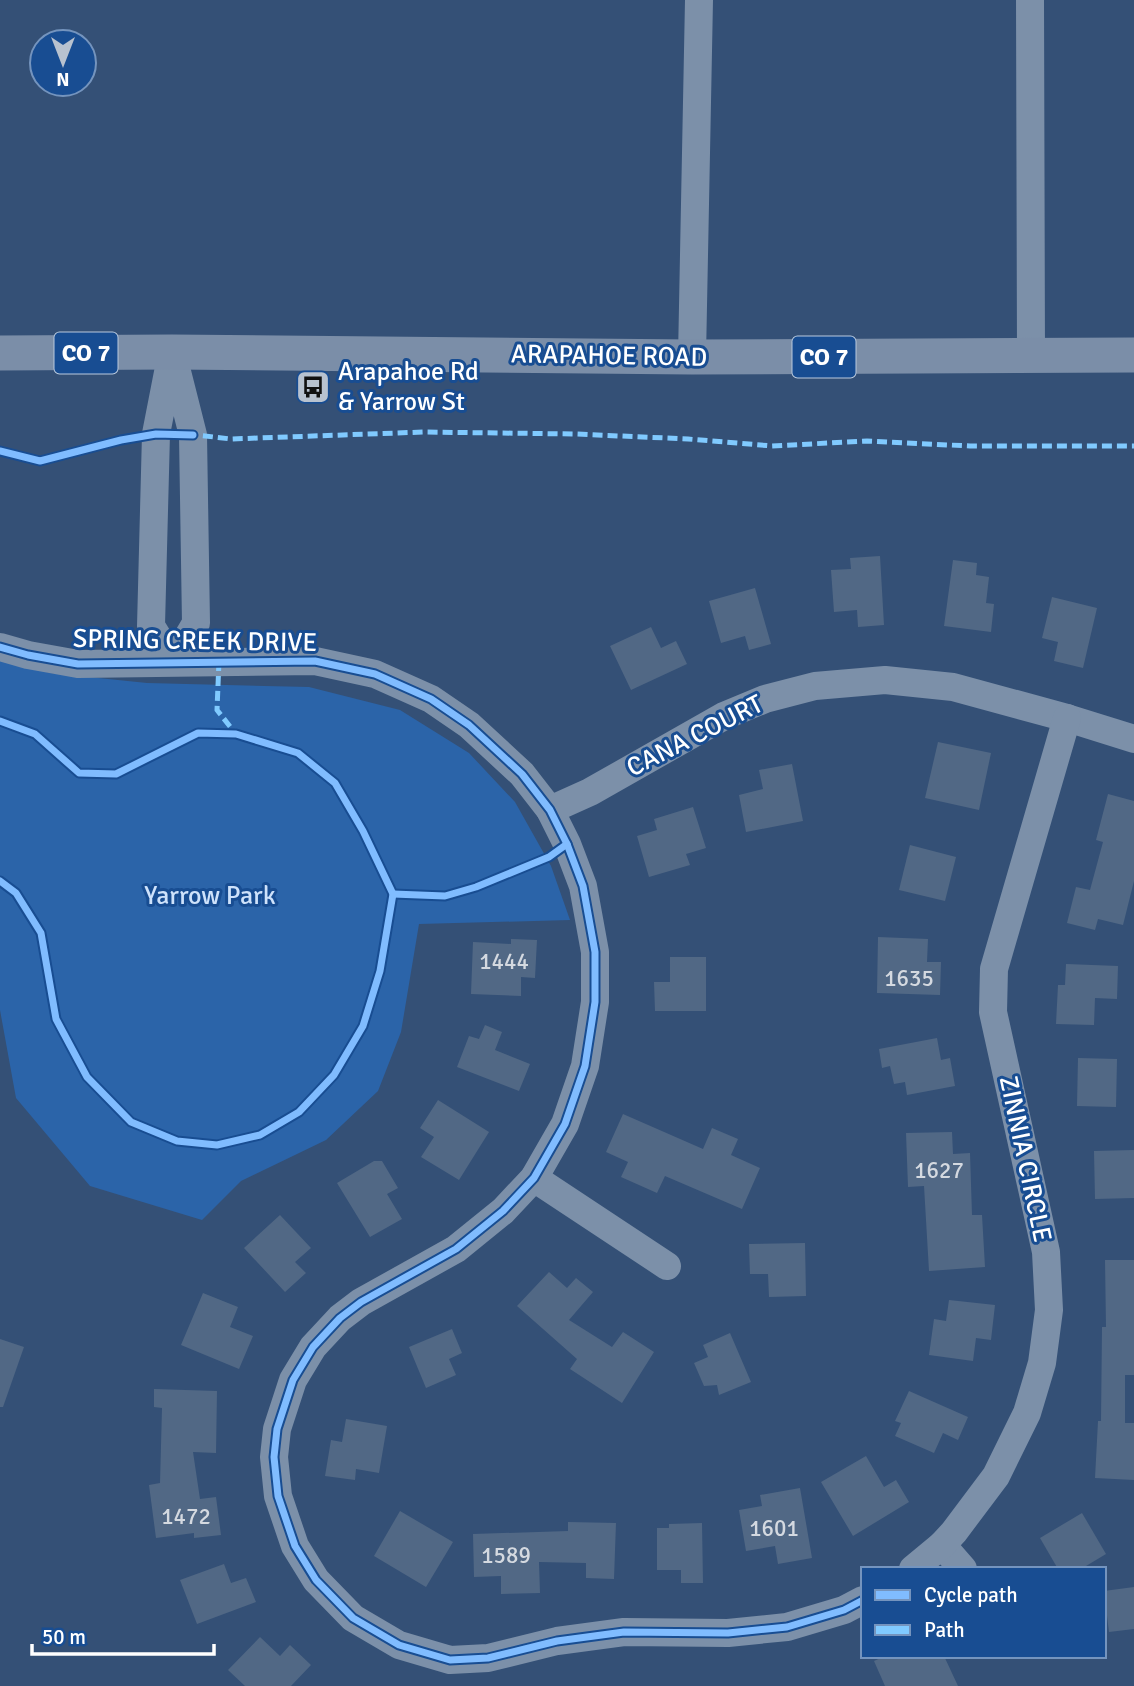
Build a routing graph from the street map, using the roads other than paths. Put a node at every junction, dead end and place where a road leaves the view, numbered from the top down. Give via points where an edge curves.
1 (699, 0) edge
2 (1030, 0) edge
3 (172, 352) junction
4 (0, 353) edge
5 (1134, 355) edge
6 (1031, 356) junction
7 (692, 357) junction
8 (0, 647) edge
9 (173, 662) junction
10 (1067, 718) junction
11 (1134, 739) edge
12 (550, 810) junction
13 (534, 1178) junction
14 (667, 1266) dead end
15 (942, 1545) junction
16 (914, 1567) edge
17 (961, 1567) edge
18 (861, 1601) edge

1 - 7 street
2 - 6 street
3 - 4 main road, ARAPAHOE ROAD / CO 7
3 - 7 main road, ARAPAHOE ROAD / CO 7
3 - 9 street via 156,434 151,626
3 - 9 street via 192,435 196,623
5 - 6 main road, ARAPAHOE ROAD / CO 7
6 - 7 main road, ARAPAHOE ROAD / CO 7
8 - 9 street, SPRING CREEK DRIVE via 78,664
9 - 12 street, SPRING CREEK DRIVE via 315,661 375,674 431,699 469,725 522,774
10 - 11 street, CANA COURT
10 - 12 street, CANA COURT via 953,687 885,680 816,686 724,716
10 - 15 street, ZINNIA CIRCLE via 994,969 993,1012 1046,1252 1049,1310 1042,1363 1027,1413 996,1476
12 - 13 street via 583,886 595,952 595,1002 585,1066 569,1113
13 - 14 street
13 - 18 street via 503,1211 456,1249 340,1318 313,1347 293,1380 277,1429 278,1496 295,1546 316,1580 353,1618 399,1645 450,1660 488,1658 557,1641 624,1632 728,1633 787,1627
15 - 16 street, ZINNIA CIRCLE
15 - 17 street

